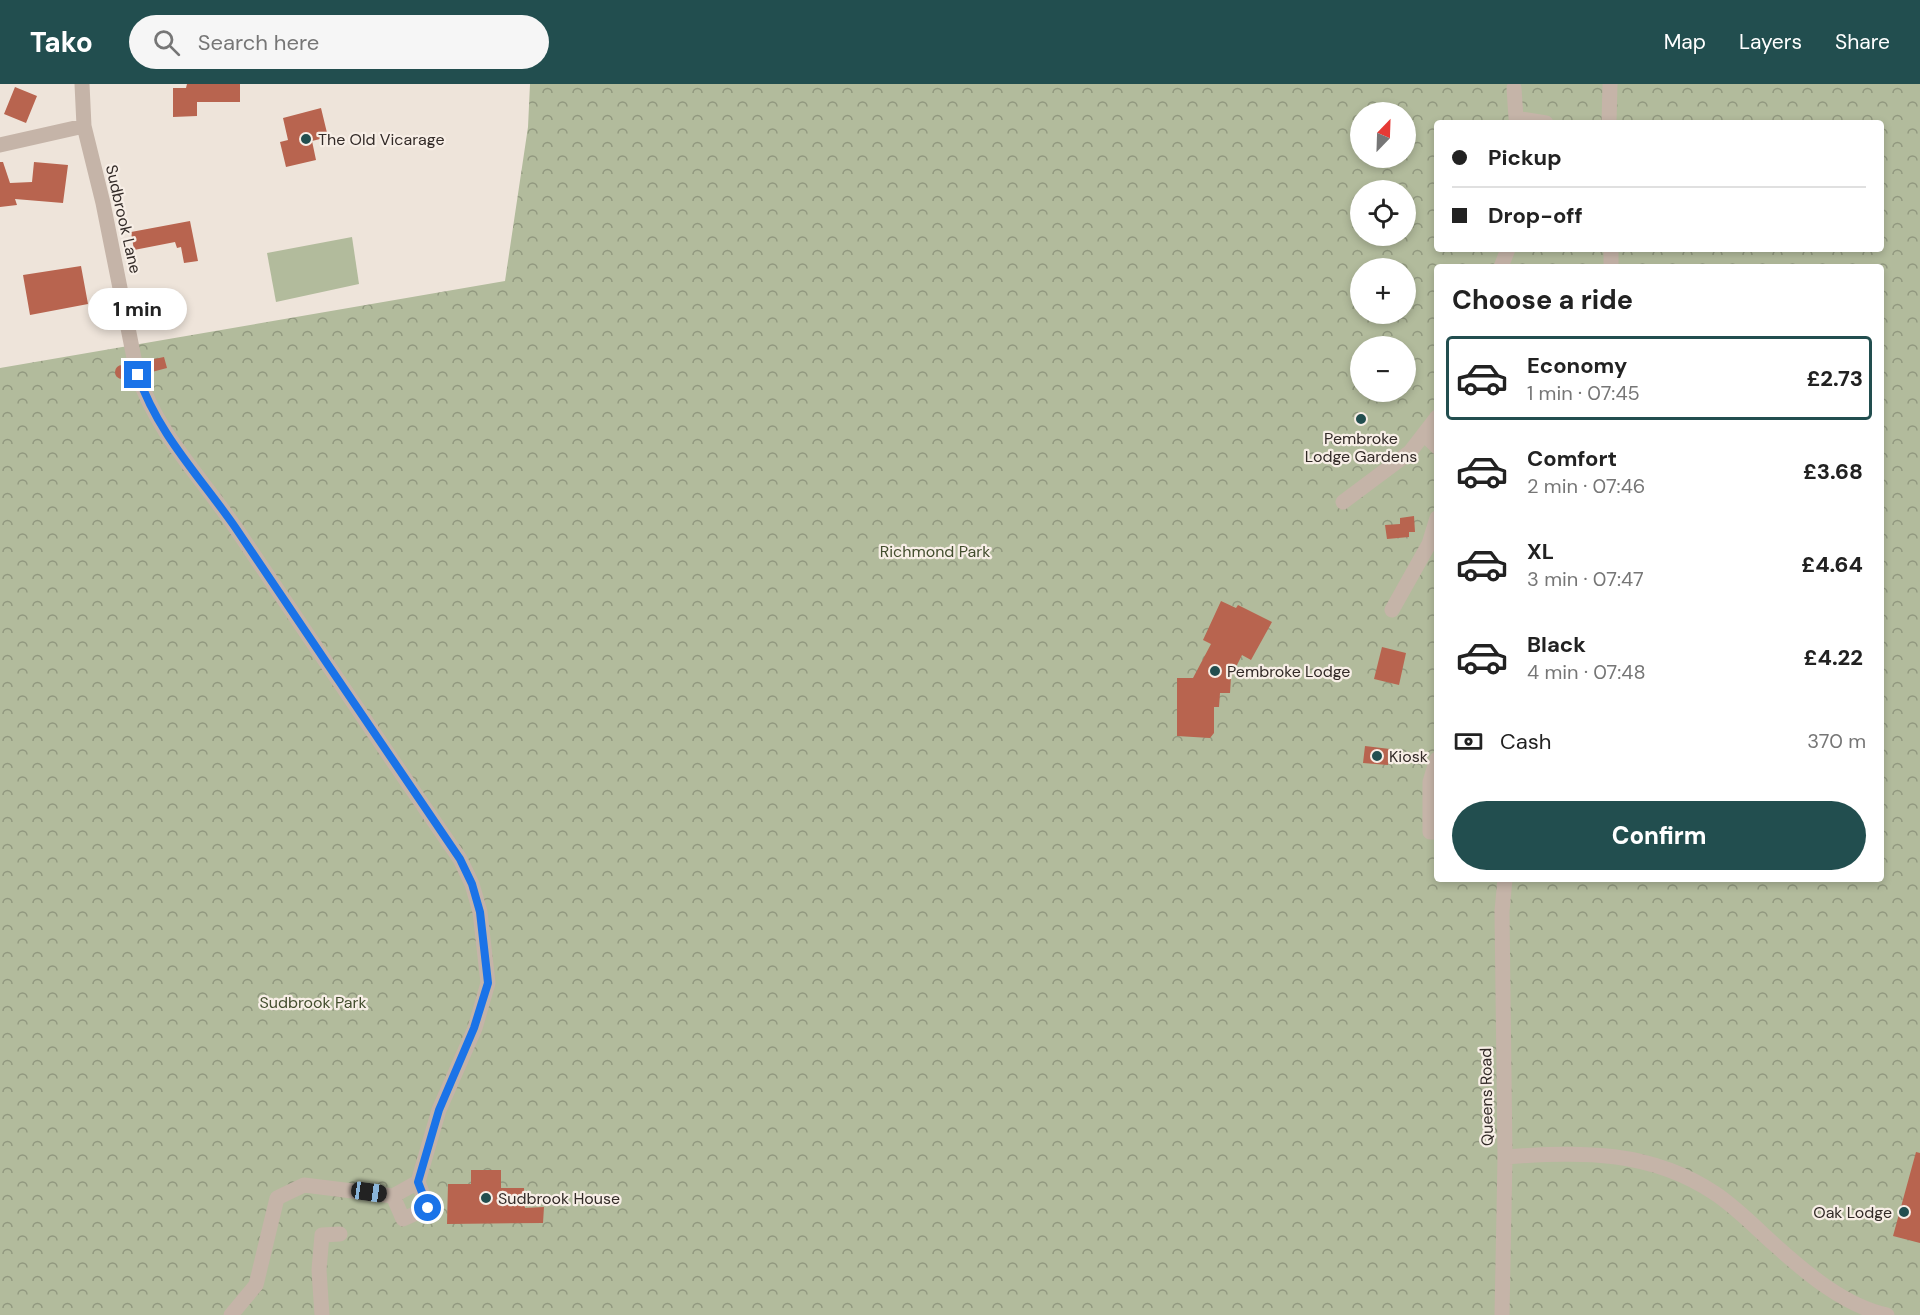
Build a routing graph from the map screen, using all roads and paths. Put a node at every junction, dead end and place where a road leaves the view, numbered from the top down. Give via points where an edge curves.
1 (82, 84) edge
2 (1610, 84) edge
3 (1514, 88) dead end
4 (1528, 120) edge
5 (1609, 120) edge
6 (84, 126) junction
7 (0, 145) edge
8 (1434, 421) edge
9 (1424, 434) junction
10 (1434, 444) edge
11 (1343, 502) dead end
12 (1434, 528) edge
13 (1392, 610) dead end
14 (1434, 769) edge
15 (1434, 832) edge
16 (1505, 882) edge
17 (1505, 1157) junction
18 (418, 1182) junction
19 (393, 1196) junction
20 (340, 1234) dead end
21 (231, 1315) edge
22 (322, 1315) edge
23 (1502, 1315) edge
24 (1887, 1315) edge

1 - 6 street, Sudbrook Lane
2 - 5 street
3 - 4 street via 1516,118
6 - 7 street
6 - 18 street, Sudbrook Lane via 136,369 146,399 160,425 240,534 460,859 472,884 480,912 488,983 474,1028 439,1110
8 - 9 street
9 - 10 street
9 - 11 street via 1410,452
12 - 13 street
14 - 15 street via 1430,783 1430,832
16 - 17 street, Queens Road
17 - 23 street, Queens Road
17 - 24 street via 1599,1153 1640,1159 1682,1174 1717,1194 1803,1269 1841,1295
18 - 19 street
18 - 19 street via 428,1208 403,1219
19 - 21 street via 304,1185 277,1198 256,1285
20 - 22 street via 322,1235

